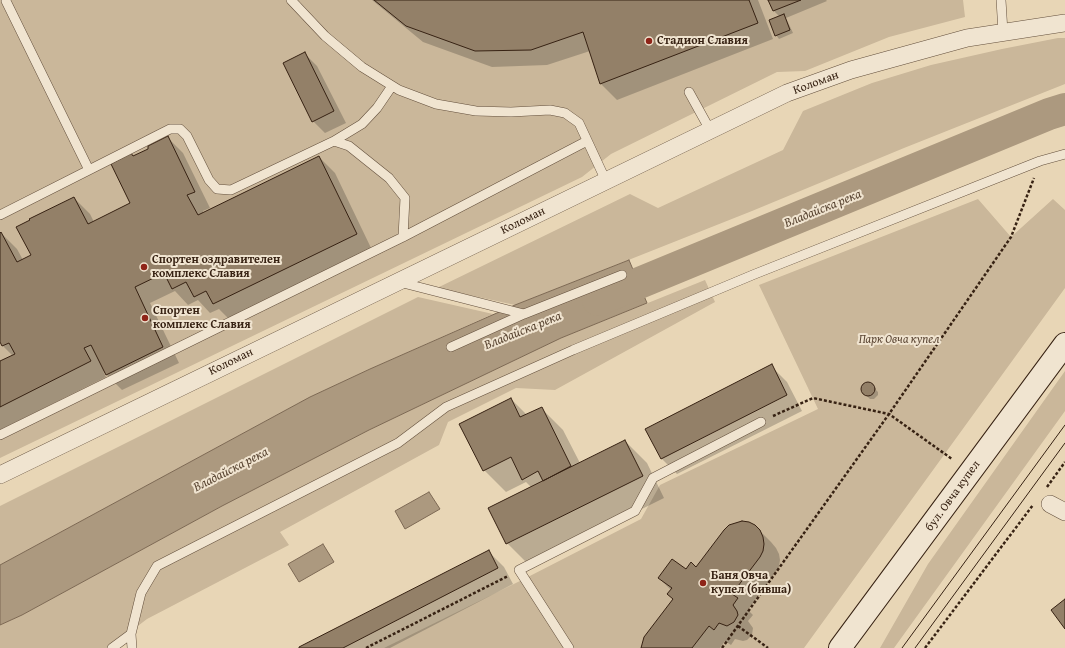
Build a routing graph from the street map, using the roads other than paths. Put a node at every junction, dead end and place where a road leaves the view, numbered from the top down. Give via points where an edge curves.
1 (291, 0) edge
2 (1001, 0) edge
3 (6, 1) edge
4 (1065, 23) edge
5 (1004, 32) junction
6 (392, 86) junction
7 (689, 92) dead end
8 (710, 130) junction
9 (334, 141) junction
10 (587, 141) junction
11 (1065, 154) edge
12 (89, 170) junction
13 (606, 181) junction
14 (0, 215) edge
15 (403, 237) junction
16 (622, 275) dead end
17 (398, 282) junction
18 (524, 314) junction
19 (1065, 344) edge
20 (451, 347) dead end
21 (761, 422) road end
22 (0, 435) edge
23 (0, 475) edge
24 (1042, 500) road end
25 (1065, 512) edge
26 (131, 634) junction
27 (112, 648) edge
28 (132, 648) edge
29 (569, 648) edge
30 (840, 648) edge

1 - 6 lane via 325,36 362,67
2 - 5 lane
3 - 12 lane
4 - 5 street, Коломан
5 - 8 street, Коломан via 967,38 851,70 787,93
6 - 9 lane via 362,124
6 - 10 lane via 436,104 469,110 550,110 565,113 579,123
7 - 8 lane
8 - 13 street, Коломан
9 - 12 lane via 231,190 217,189 209,180 187,136 180,130 170,129
9 - 15 lane via 349,146 389,178 405,198
10 - 13 lane
10 - 15 lane
11 - 26 lane via 1040,161 755,274 573,350 446,407 398,443 157,566 141,593
12 - 14 lane
13 - 17 street, Коломан
15 - 22 lane
16 - 18 lane
17 - 18 lane
17 - 23 street, Коломан
18 - 20 lane
19 - 30 main road, бул. Овча купел
21 - 29 lane via 653,478 635,510 519,570
24 - 25 street
26 - 27 lane
26 - 28 lane

